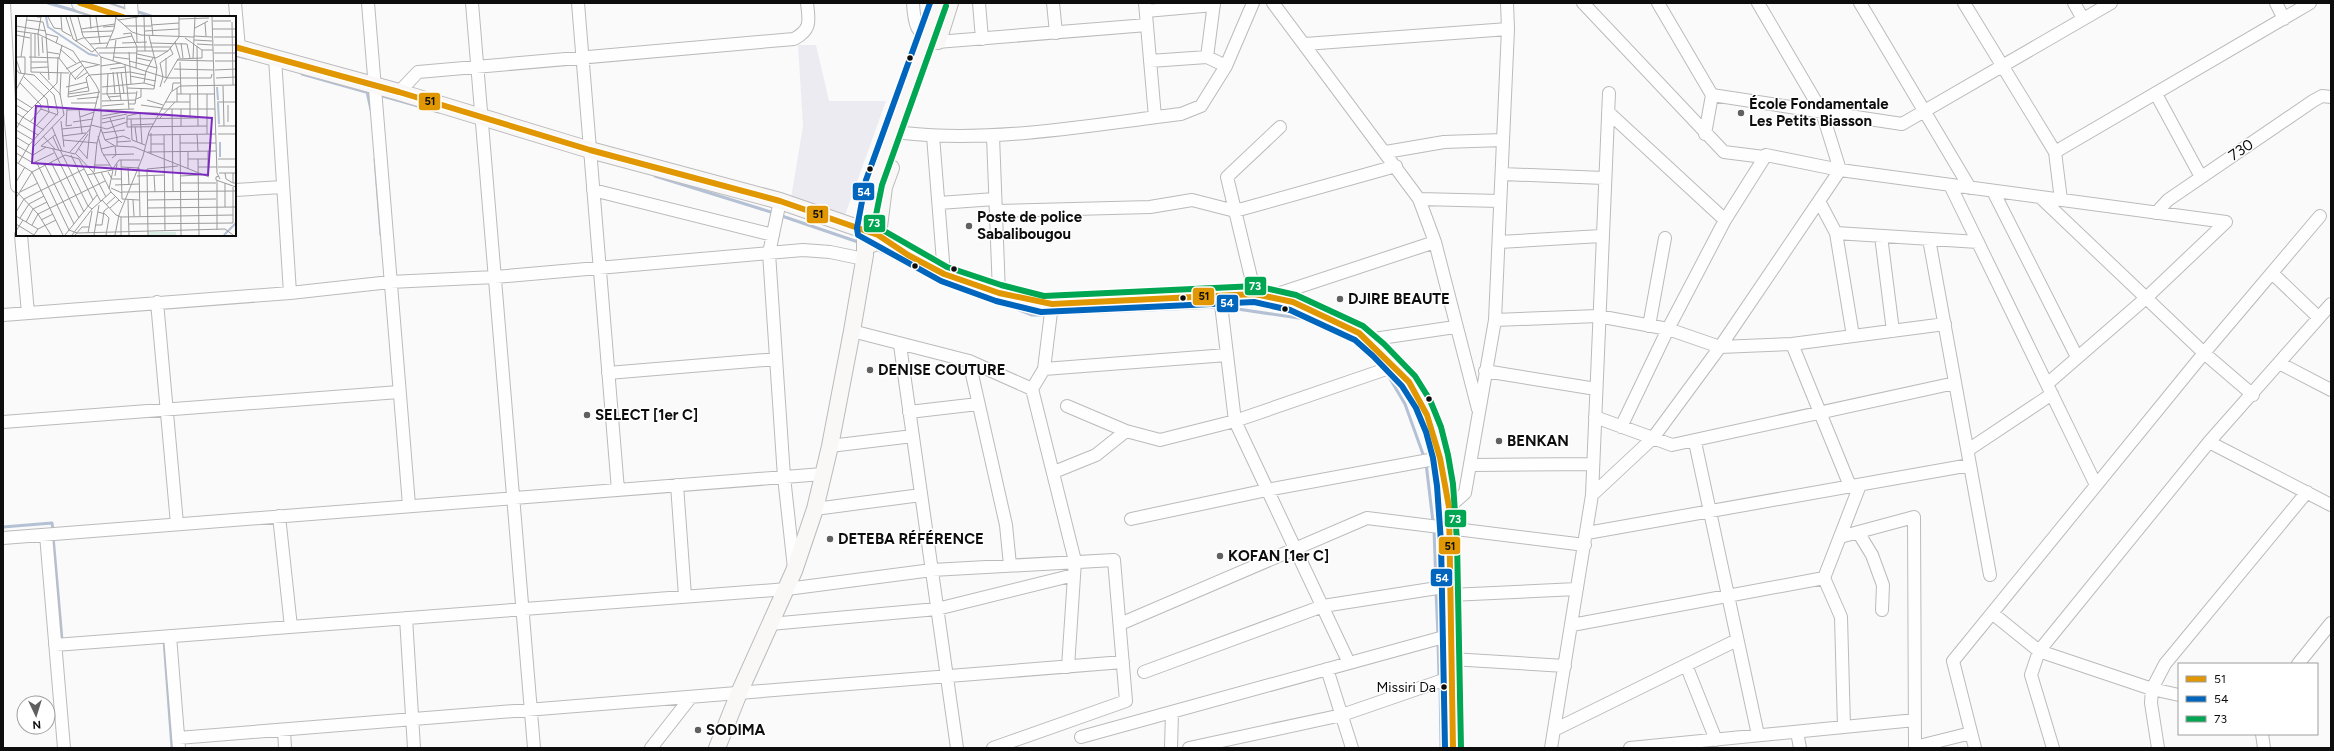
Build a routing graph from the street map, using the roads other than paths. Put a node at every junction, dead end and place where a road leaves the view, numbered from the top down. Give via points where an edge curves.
1 (4, 3) edge
2 (80, 3) edge
3 (131, 3) edge
4 (235, 3) edge
5 (368, 3) edge
6 (472, 3) edge
7 (578, 3) edge
8 (808, 3) edge
9 (912, 3) edge
10 (938, 3) edge
11 (950, 3) edge
12 (979, 3) edge
13 (1053, 3) edge
14 (1253, 3) edge
15 (1273, 3) edge
16 (1507, 3) edge
17 (1583, 3) edge
18 (1658, 3) edge
19 (1758, 3) edge
20 (1860, 3) edge
21 (1964, 3) edge
22 (2074, 3) edge
23 (2111, 3) edge
24 (2276, 3) edge
25 (2310, 3) edge
26 (1214, 4) edge
27 (1145, 7) edge
28 (120, 16) edge
29 (132, 16) edge
30 (236, 16) edge
31 (2084, 19) junction
32 (2284, 19) junction
33 (1147, 25) junction
34 (236, 26) edge
35 (1508, 29) junction
36 (1056, 33) junction
37 (982, 39) junction
38 (932, 41) junction
39 (1305, 44) junction
40 (237, 48) edge
41 (1206, 56) junction
42 (274, 58) junction
43 (582, 58) junction
44 (1150, 61) junction
45 (1226, 66) junction
46 (478, 67) junction
47 (2002, 68) junction
48 (374, 86) junction
49 (399, 92) junction
50 (1609, 93) dead end
51 (2156, 94) junction
52 (1712, 95) junction
53 (2331, 97) edge
54 (10, 102) edge
55 (1608, 112) junction
56 (1822, 112) junction
57 (1925, 112) junction
58 (482, 117) junction
59 (1155, 117) junction
60 (1280, 128) dead end
61 (904, 132) junction
62 (1705, 134) junction
63 (933, 136) junction
64 (993, 136) junction
65 (1503, 140) junction
66 (590, 150) junction
67 (1386, 152) junction
68 (2055, 152) junction
69 (1764, 157) junction
70 (1396, 166) junction
71 (1840, 170) junction
72 (16, 174) edge
73 (1502, 174) junction
74 (2201, 177) junction
75 (1604, 178) junction
76 (1950, 185) junction
77 (282, 187) junction
78 (1970, 188) junction
79 (236, 190) edge
80 (593, 190) junction
81 (1993, 191) junction
82 (2040, 197) junction
83 (995, 199) junction
84 (1419, 199) junction
85 (2061, 200) junction
86 (780, 201) junction
87 (1500, 201) junction
88 (1819, 201) junction
89 (939, 203) junction
90 (1235, 211) junction
91 (997, 212) junction
92 (2156, 212) junction
93 (2320, 216) dead end
94 (1725, 220) junction
95 (871, 232) junction
96 (1836, 233) junction
97 (773, 235) junction
98 (21, 236) edge
99 (1601, 236) junction
100 (1881, 236) junction
101 (1665, 238) dead end
102 (1929, 239) junction
103 (1435, 242) junction
104 (1498, 242) junction
105 (1978, 242) junction
106 (769, 253) junction
107 (864, 257) junction
108 (600, 268) junction
109 (2272, 273) junction
110 (944, 274) junction
111 (495, 277) junction
112 (390, 282) junction
113 (290, 293) junction
114 (999, 293) junction
115 (1262, 295) junction
116 (1220, 296) junction
117 (2146, 298) junction
118 (157, 302) junction
119 (1052, 304) junction
120 (2331, 304) edge
121 (28, 313) junction
122 (3, 316) edge
123 (1598, 316) junction
124 (2318, 317) junction
125 (1495, 320) junction
126 (1945, 324) junction
127 (1649, 326) junction
128 (1455, 327) junction
129 (1668, 329) junction
130 (1893, 330) junction
131 (852, 331) junction
132 (1853, 336) junction
133 (1367, 340) junction
134 (1792, 344) junction
135 (900, 345) junction
136 (1720, 347) junction
137 (2204, 353) junction
138 (1227, 355) junction
139 (2077, 357) junction
140 (776, 359) junction
141 (969, 361) junction
142 (2279, 363) junction
143 (1395, 366) junction
144 (1044, 369) junction
145 (1485, 371) junction
146 (608, 373) junction
147 (1955, 383) junction
148 (1032, 389) junction
149 (1596, 389) junction
150 (2049, 389) junction
151 (2331, 390) edge
152 (399, 392) junction
153 (2253, 395) junction
154 (978, 404) junction
155 (1067, 406) dead end
156 (166, 409) junction
157 (909, 412) junction
158 (1821, 413) junction
159 (1479, 414) junction
160 (1595, 417) junction
161 (1235, 421) junction
162 (3, 422) edge
163 (1621, 427) junction
164 (1126, 431) junction
165 (913, 436) junction
166 (1653, 438) junction
167 (1695, 442) junction
168 (2209, 442) junction
169 (830, 446) junction
170 (1968, 450) junction
171 (1440, 458) junction
172 (1593, 464) junction
173 (1472, 465) junction
174 (1970, 465) junction
175 (1054, 472) junction
176 (823, 474) junction
177 (784, 477) junction
178 (677, 485) junction
179 (2096, 485) junction
180 (1855, 486) junction
181 (618, 490) junction
182 (1267, 490) junction
183 (2307, 492) junction
184 (921, 495) junction
185 (1592, 495) junction
186 (513, 498) junction
187 (2331, 504) edge
188 (409, 505) junction
189 (1448, 507) junction
190 (815, 509) junction
191 (1710, 511) junction
192 (279, 516) junction
193 (1131, 519) dead end
194 (177, 524) junction
195 (1449, 528) junction
196 (1858, 532) junction
197 (1587, 533) junction
198 (46, 535) junction
199 (1840, 537) junction
200 (3, 538) edge
201 (1585, 545) junction
202 (1297, 550) junction
203 (1075, 561) junction
204 (1010, 565) junction
205 (932, 570) junction
206 (794, 572) junction
207 (1074, 575) junction
208 (1990, 575) dead end
209 (1824, 578) junction
210 (787, 589) junction
211 (1577, 589) junction
212 (1450, 591) junction
213 (685, 596) junction
214 (1728, 596) junction
215 (1323, 606) junction
216 (522, 609) junction
217 (937, 609) junction
218 (1882, 610) dead end
219 (1992, 613) junction
220 (406, 618) junction
221 (2331, 623) edge
222 (770, 624) junction
223 (1120, 624) junction
224 (1572, 625) junction
225 (291, 627) junction
226 (1451, 635) junction
227 (170, 636) junction
228 (1737, 640) junction
229 (55, 645) junction
230 (2040, 651) junction
231 (1451, 659) junction
232 (1123, 662) junction
233 (1349, 663) junction
234 (2299, 663) edge
235 (1565, 666) junction
236 (1686, 666) junction
237 (1068, 667) junction
238 (1327, 669) junction
239 (1144, 672) dead end
240 (947, 676) junction
241 (1452, 677) junction
242 (2152, 689) junction
243 (739, 693) junction
244 (2178, 695) edge
245 (691, 697) junction
246 (530, 710) junction
247 (1172, 712) junction
248 (1342, 715) junction
249 (412, 720) junction
250 (1915, 720) junction
251 (1844, 727) junction
252 (284, 730) junction
253 (1554, 730) junction
254 (1797, 732) junction
255 (1971, 733) junction
256 (2262, 735) edge
257 (1758, 736) junction
258 (1081, 737) dead end
259 (179, 743) edge
260 (1710, 743) edge
261 (1652, 747) edge
262 (64, 748) edge
263 (285, 748) edge
264 (414, 748) edge
265 (534, 748) edge
266 (651, 748) edge
267 (717, 748) edge
268 (957, 748) edge
269 (993, 748) edge
270 (1171, 748) edge
271 (1189, 748) edge
272 (1352, 748) edge
273 (1453, 748) edge
274 (1551, 748) edge
275 (1630, 748) edge
276 (1800, 748) edge
277 (1975, 748) edge
278 (2053, 748) edge
279 (2158, 748) edge
280 (2264, 748) edge

1 - 54 street
2 - 28 main road
3 - 29 street
4 - 30 street
5 - 48 street
6 - 46 street
7 - 43 street
8 - 43 street via 809,25 803,34 794,39
9 - 38 street via 914,23
10 - 38 main road
11 - 38 main road
12 - 37 street
13 - 36 street
14 - 45 street
15 - 39 street
16 - 35 street
17 - 62 street
18 - 52 street
19 - 56 street
20 - 57 street
21 - 47 street
22 - 31 street
23 - 31 street
24 - 32 street
25 - 32 street
26 - 27 street
26 - 41 street
27 - 33 street
31 - 47 street
32 - 51 street
33 - 36 street
33 - 44 street
34 - 40 street
35 - 39 street
35 - 65 street
36 - 37 street
37 - 38 street
38 - 61 main road
38 - 95 main road via 874,183
39 - 67 street
40 - 42 main road
41 - 44 street
41 - 45 street
42 - 48 main road
42 - 77 street
43 - 46 street
43 - 66 street
44 - 59 street
45 - 59 street via 1201,106 1181,114
46 - 49 street via 418,72
46 - 58 street
47 - 57 street
47 - 68 street
48 - 49 main road
48 - 112 street
49 - 58 main road
50 - 55 street
51 - 68 street
51 - 74 street
52 - 56 street
52 - 62 street
53 - 74 street, 730 via 2322,96 2313,101
54 - 72 street
55 - 75 street
55 - 94 street
56 - 57 street via 1902,124
56 - 71 street
57 - 78 street
58 - 66 main road
58 - 111 street
59 - 64 street
60 - 90 street via 1227,177
61 - 63 street
61 - 95 main road
62 - 69 street via 1724,152
63 - 64 street
63 - 89 street
64 - 83 street
65 - 67 street via 1444,142
65 - 73 street
66 - 80 street
66 - 86 main road
67 - 70 street
68 - 85 street
69 - 71 street via 1766,155
69 - 94 street
70 - 84 street
70 - 90 street
71 - 76 street
71 - 88 street
73 - 75 street
73 - 87 street
74 - 92 street, 730 via 2168,200
75 - 99 street
76 - 78 street
76 - 105 street
77 - 79 street
77 - 113 street
78 - 81 street
80 - 97 street
80 - 108 street
81 - 82 street
81 - 139 street
82 - 85 street
82 - 117 street
83 - 89 street
83 - 91 street
84 - 87 street
84 - 103 street
85 - 92 street
86 - 95 main road
86 - 97 street
87 - 104 street
88 - 96 street
88 - 136 street
89 - 110 street
90 - 91 street via 1192,200 1150,207
90 - 115 street
91 - 114 street
92 - 117 street via 2226,222
93 - 109 street
94 - 129 street
95 - 107 main road
95 - 110 main road
96 - 100 street
96 - 132 street
97 - 106 street
98 - 121 street
99 - 104 street
99 - 123 street
100 - 102 street
100 - 130 street
101 - 127 street
102 - 105 street
102 - 126 street
103 - 115 street
103 - 128 street
104 - 125 street
105 - 150 street
106 - 107 street via 803,250
106 - 108 street
106 - 140 street
107 - 131 main road
108 - 111 street
108 - 146 street
109 - 124 street
109 - 137 street
110 - 114 main road
111 - 112 street
111 - 186 street
112 - 113 street
112 - 152 street
113 - 118 street
114 - 119 main road
115 - 116 main road
115 - 133 main road via 1293,302 1319,312 1359,333
116 - 119 main road
116 - 138 street
117 - 137 street
117 - 139 street
118 - 121 street
118 - 156 street
119 - 144 street
120 - 124 street
121 - 122 street
123 - 125 street
123 - 127 street
123 - 149 street
124 - 142 street
125 - 145 street
126 - 130 street
126 - 147 street
127 - 129 street
128 - 133 street
128 - 159 street
129 - 136 street
129 - 163 street
130 - 132 street
131 - 135 street
131 - 169 main road
132 - 134 street
133 - 143 main road
134 - 136 street
134 - 158 street
135 - 141 street
135 - 157 street
136 - 166 street
137 - 153 street
137 - 179 street
138 - 144 street
138 - 161 street
139 - 150 street
140 - 146 street
140 - 177 street
141 - 148 street
141 - 154 street
142 - 151 street
142 - 153 street
143 - 161 street
143 - 171 main road via 1409,382 1427,415
144 - 148 street
145 - 149 street
145 - 159 street
146 - 181 street
147 - 158 street
147 - 170 street
148 - 175 street
149 - 160 street
150 - 170 street
150 - 179 street
152 - 156 street
152 - 188 street
153 - 168 street
154 - 157 street
154 - 204 street via 1006,525
155 - 164 street
156 - 162 street
156 - 194 street
157 - 165 street
158 - 167 street
158 - 180 street
159 - 173 street
160 - 163 street
160 - 172 street
161 - 164 street via 1160,440
161 - 182 street
163 - 166 street
164 - 175 street via 1096,455
165 - 169 street
165 - 184 street
166 - 167 street via 1672,445
166 - 185 street
167 - 191 street
168 - 183 street
168 - 230 street
169 - 176 main road
170 - 174 street
171 - 182 street
171 - 189 main road
172 - 173 street
172 - 185 street
173 - 189 street via 1465,493
174 - 180 street
174 - 208 street
175 - 203 street
176 - 177 street
176 - 190 main road
177 - 178 street
177 - 206 street
178 - 181 street
178 - 213 street
179 - 219 street
180 - 191 street
180 - 199 street
181 - 186 street
182 - 193 street
182 - 202 street
183 - 187 street
183 - 242 street via 2165,664
184 - 190 street
184 - 205 street
185 - 197 street
186 - 188 street
186 - 216 street
188 - 192 street
189 - 195 main road
190 - 206 main road
191 - 197 street
191 - 214 street
192 - 194 street
192 - 225 street
194 - 198 street
195 - 201 street
195 - 202 street via 1367,518
195 - 212 main road
196 - 199 street
196 - 218 street via 1872,555 1883,584
196 - 250 street via 1914,517
197 - 201 street
198 - 200 street
198 - 229 street
199 - 209 street
201 - 211 street
202 - 215 street
202 - 223 street
203 - 204 street
203 - 207 street
203 - 223 street via 1114,560
204 - 205 street
205 - 210 street
205 - 217 street
206 - 210 main road
207 - 217 street
207 - 237 street
209 - 214 street
209 - 251 street via 1841,617
210 - 213 street
210 - 222 main road
211 - 212 street
211 - 224 street
212 - 215 street
212 - 226 main road
213 - 216 street
214 - 224 street
214 - 228 street
215 - 233 street
215 - 239 street
216 - 220 street
216 - 246 street
217 - 222 street
217 - 240 street
219 - 230 street
219 - 255 street via 1953,661
220 - 225 street
220 - 249 street
221 - 234 street
222 - 243 main road
223 - 232 street
224 - 235 street
225 - 227 street
226 - 231 main road
226 - 233 street
227 - 229 street
227 - 259 street
228 - 236 street
228 - 257 street
229 - 262 street
230 - 242 street
230 - 278 street via 2032,675
231 - 235 street
231 - 241 main road
232 - 237 street
232 - 269 street via 1126,701
233 - 238 street
235 - 253 street
236 - 253 street
236 - 260 street
237 - 240 street
238 - 247 street
238 - 248 street
240 - 243 street
240 - 268 street
241 - 248 street
241 - 273 main road
242 - 244 street
242 - 279 street via 2151,703
243 - 245 street
243 - 267 main road
245 - 246 street
245 - 266 street
246 - 249 street
246 - 265 street
247 - 258 street
247 - 270 street
248 - 271 street
248 - 272 street
249 - 252 street
249 - 264 street
250 - 251 street
250 - 255 street via 1915,747
251 - 254 street
252 - 259 street
252 - 263 street
253 - 274 street
254 - 257 street
254 - 276 street
255 - 277 street
256 - 280 street
257 - 260 street
260 - 261 street
261 - 275 street

